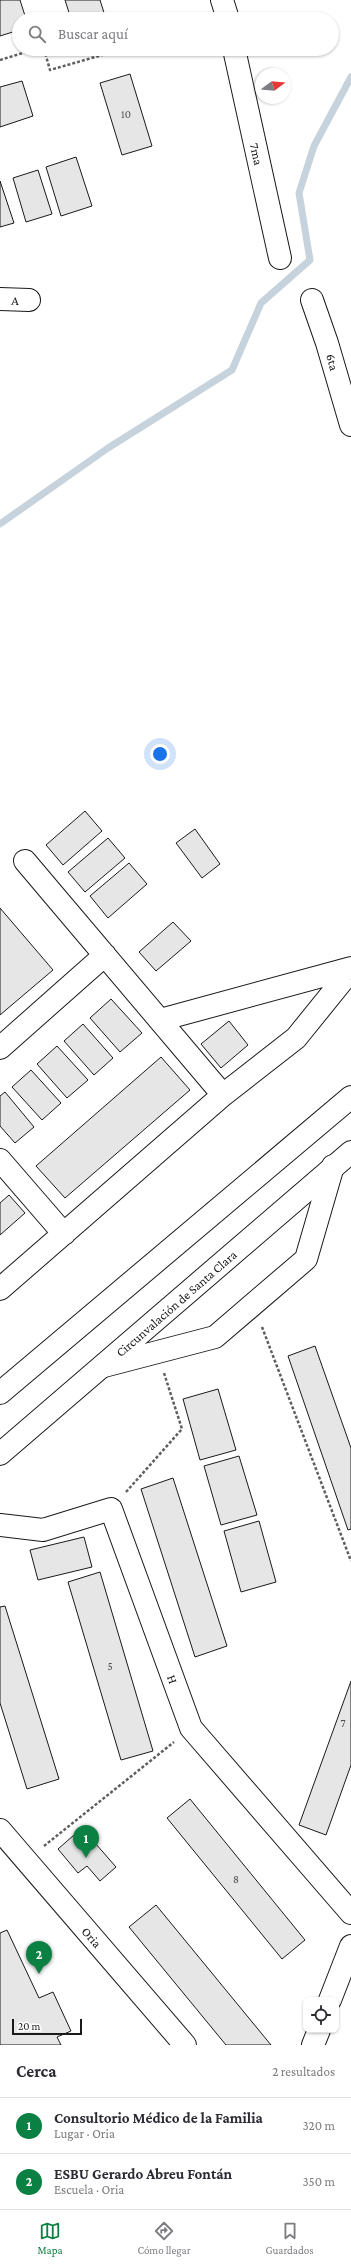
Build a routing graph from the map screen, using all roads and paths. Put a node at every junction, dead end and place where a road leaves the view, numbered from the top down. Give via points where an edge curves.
1 (222, 0) edge
2 (226, 12) edge
3 (13, 56) edge
4 (46, 56) edge
5 (99, 56) edge
6 (236, 56) edge
7 (0, 60) edge
8 (280, 258) dead end
9 (0, 299) edge
10 (29, 300) dead end
11 (312, 300) dead end
12 (351, 425) edge
13 (25, 860) dead end
14 (105, 955) junction
15 (351, 969) edge
16 (160, 1020) junction
17 (0, 1048) edge
18 (223, 1095) junction
19 (351, 1097) edge
20 (351, 1152) edge
21 (0, 1160) edge
22 (333, 1166) junction
23 (64, 1234) junction
24 (0, 1290) edge
25 (253, 1304) junction
26 (158, 1354) junction
27 (104, 1366) junction
28 (0, 1393) edge
29 (0, 1454) edge
30 (111, 1509) junction
31 (0, 1525) edge
32 (351, 1561) edge
33 (191, 1728) junction
34 (1, 1833) edge
35 (27, 1860) junction
36 (351, 1913) edge
37 (351, 1946) edge
38 (331, 1997) edge
39 (318, 2033) edge
40 (185, 2045) edge
41 (314, 2045) edge

1 - 2 main road
3 - 7 path
4 - 5 path via 50,70
6 - 8 main road, 7ma
9 - 10 main road, A
11 - 12 main road, 6ta
13 - 14 main road
14 - 16 main road
14 - 17 main road
15 - 16 main road
15 - 18 main road via 296,1038
16 - 18 main road
18 - 23 main road
19 - 28 main road
20 - 22 main road, Circunvalación de Santa Clara
21 - 23 main road
22 - 25 main road via 306,1259
22 - 27 main road, Circunvalación de Santa Clara
23 - 24 main road
25 - 26 main road via 215,1337
25 - 32 path
26 - 27 main road
26 - 30 path via 182,1429
27 - 29 main road, Circunvalación de Santa Clara
30 - 31 main road via 43,1530
30 - 33 main road, H
33 - 35 path
33 - 36 main road, H
34 - 35 main road, Oria
35 - 40 main road, Oria
37 - 38 main road
39 - 41 main road

